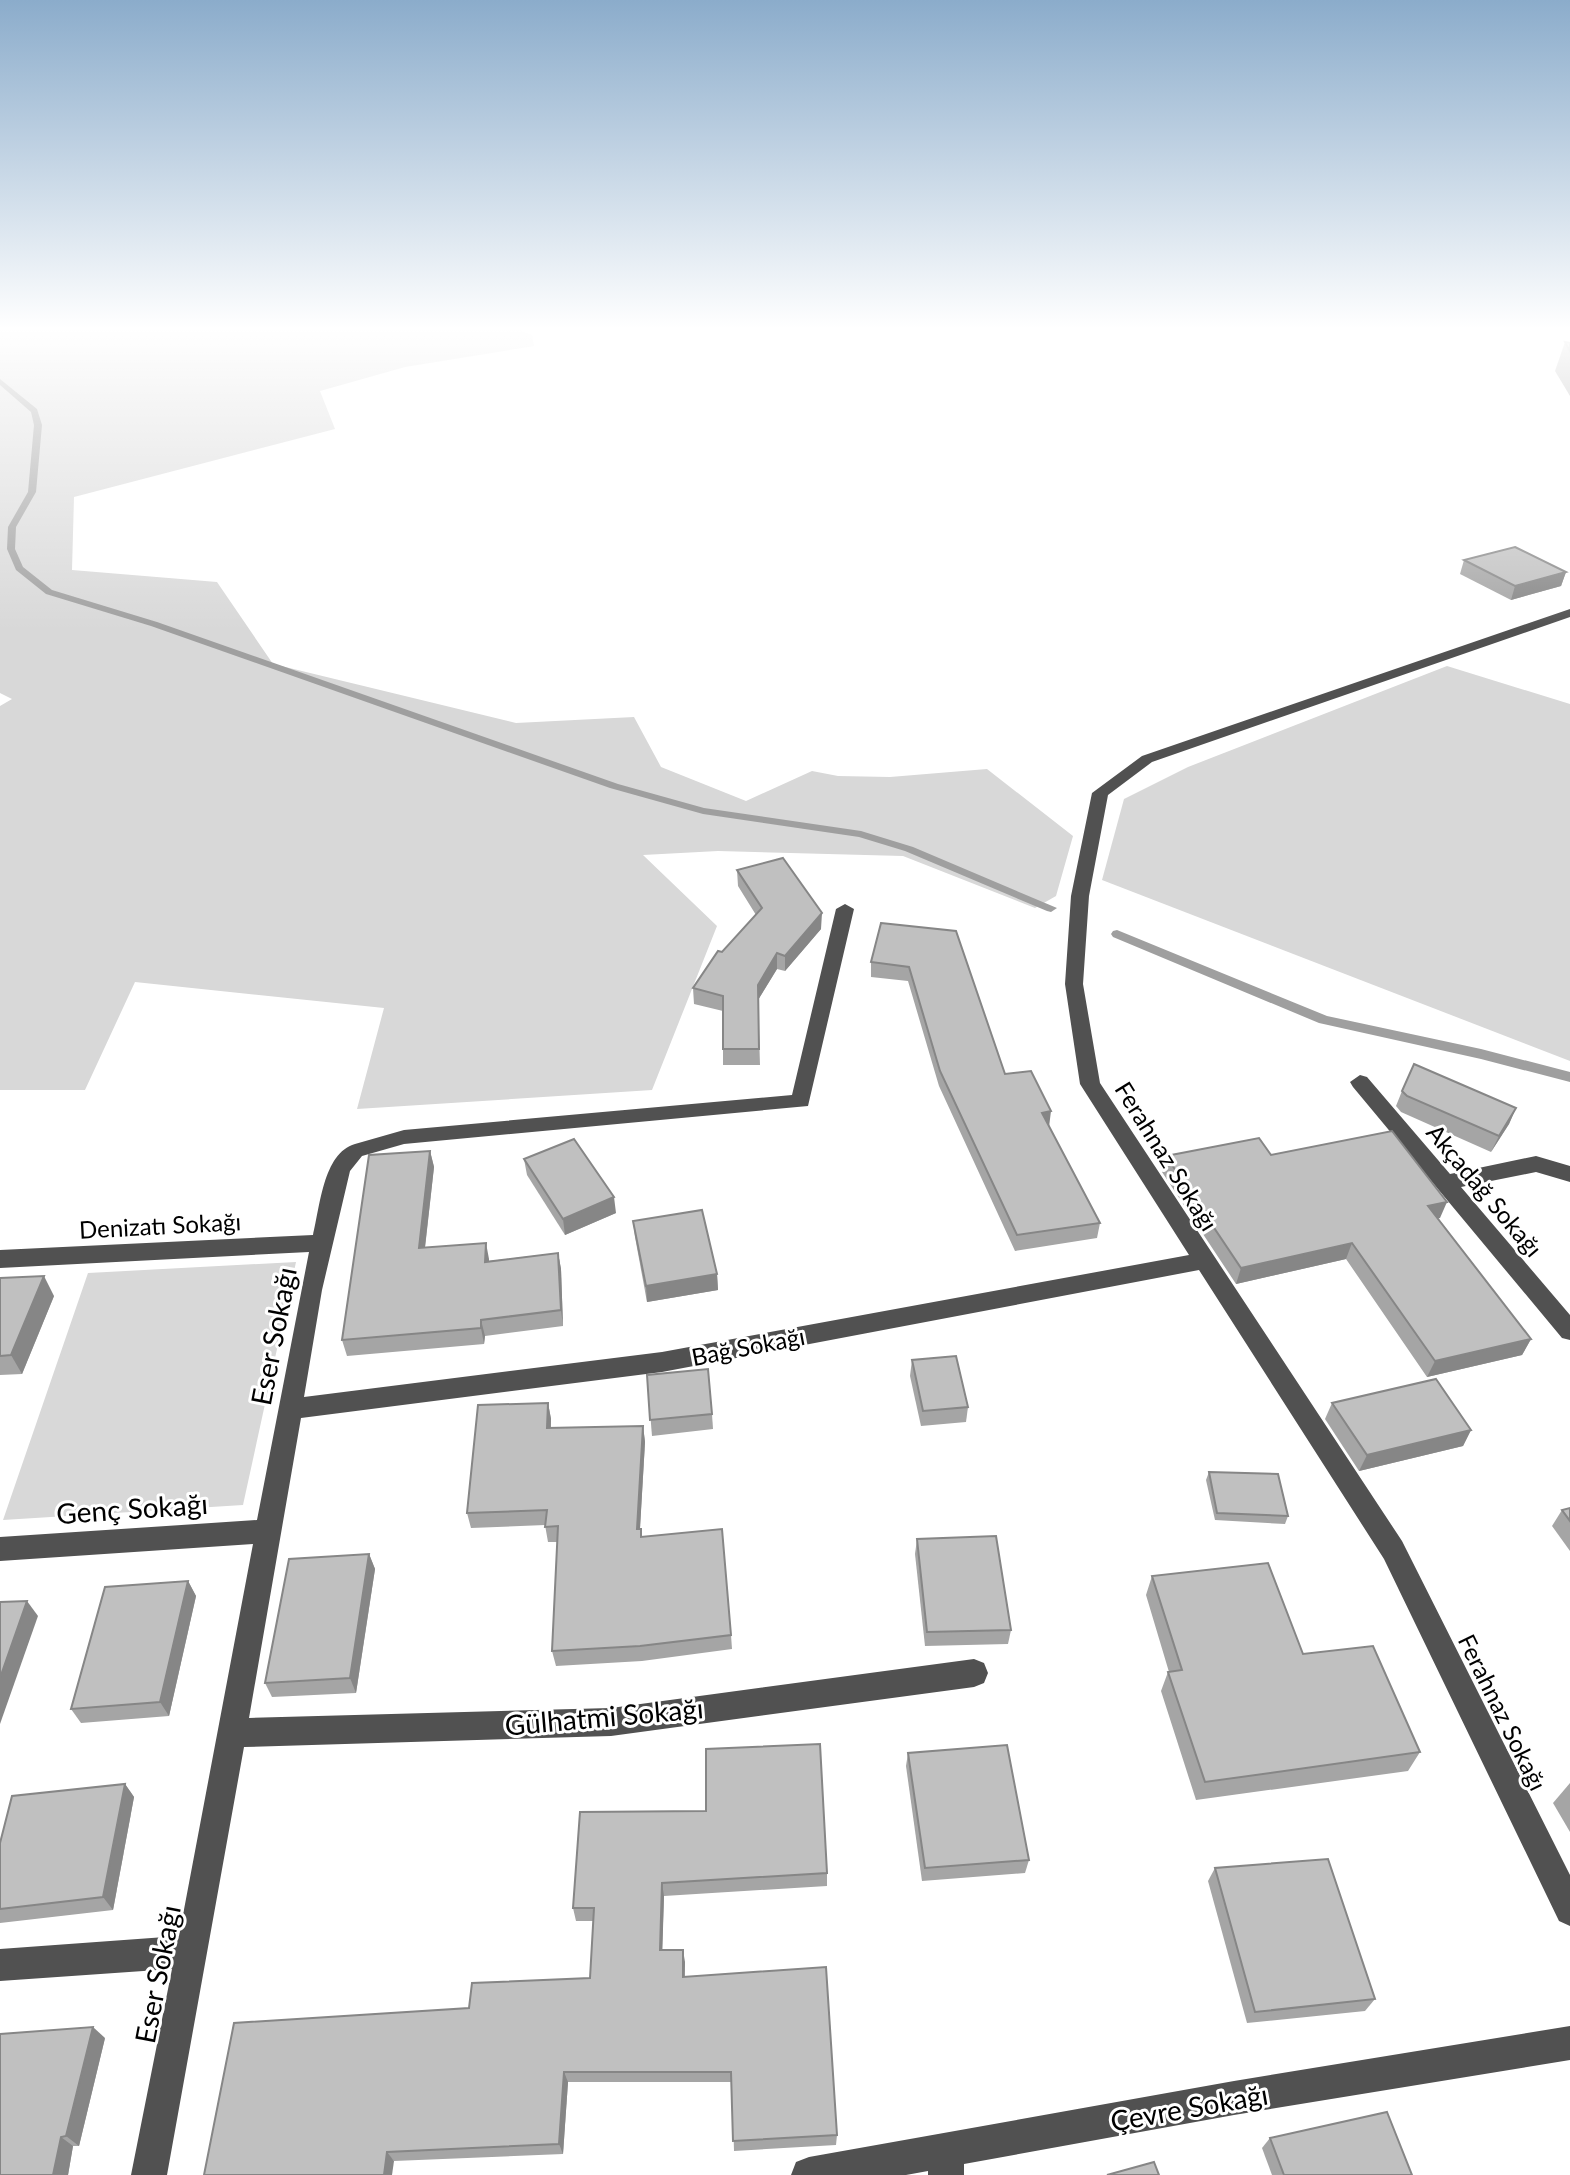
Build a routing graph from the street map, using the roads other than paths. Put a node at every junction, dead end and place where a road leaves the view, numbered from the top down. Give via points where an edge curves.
1 (1570, 613) edge
2 (845, 909) dead end
3 (1360, 1082) dead end
4 (1570, 1174) edge
5 (1445, 1183) junction
6 (322, 1243) junction
7 (0, 1259) edge
8 (1202, 1261) junction
9 (1570, 1331) edge
10 (290, 1409) junction
11 (268, 1531) junction
12 (0, 1549) edge
13 (974, 1673) dead end
14 (232, 1733) junction
15 (1570, 1910) edge
16 (191, 1951) junction
17 (0, 1965) edge
18 (1570, 2043) edge
19 (947, 2163) edge
20 (149, 2175) edge
21 (809, 2175) edge

1 - 8 street, Ferahnaz Sokağı via 1147,759 1100,793 1080,896 1074,984 1090,1084
2 - 6 street, Eser Sokağı via 801,1101 404,1137 355,1151 340,1169
3 - 5 street, Akçadağ Sokağı
4 - 5 street via 1536,1164
5 - 9 street, Akçadağ Sokağı
6 - 7 street, Denizatı Sokağı
6 - 10 street, Eser Sokağı
8 - 10 street, Bağ Sokağı via 662,1362
8 - 15 street, Ferahnaz Sokağı via 1393,1550
10 - 11 street, Eser Sokağı
11 - 12 street, Genç Sokağı
11 - 14 street, Eser Sokağı
13 - 14 street, Gülhatmi Sokağı via 611,1722
14 - 16 street, Eser Sokağı
16 - 17 street
16 - 20 street, Eser Sokağı
18 - 19 street, Çevre Sokağı via 1219,2101
19 - 21 street, Çevre Sokağı

